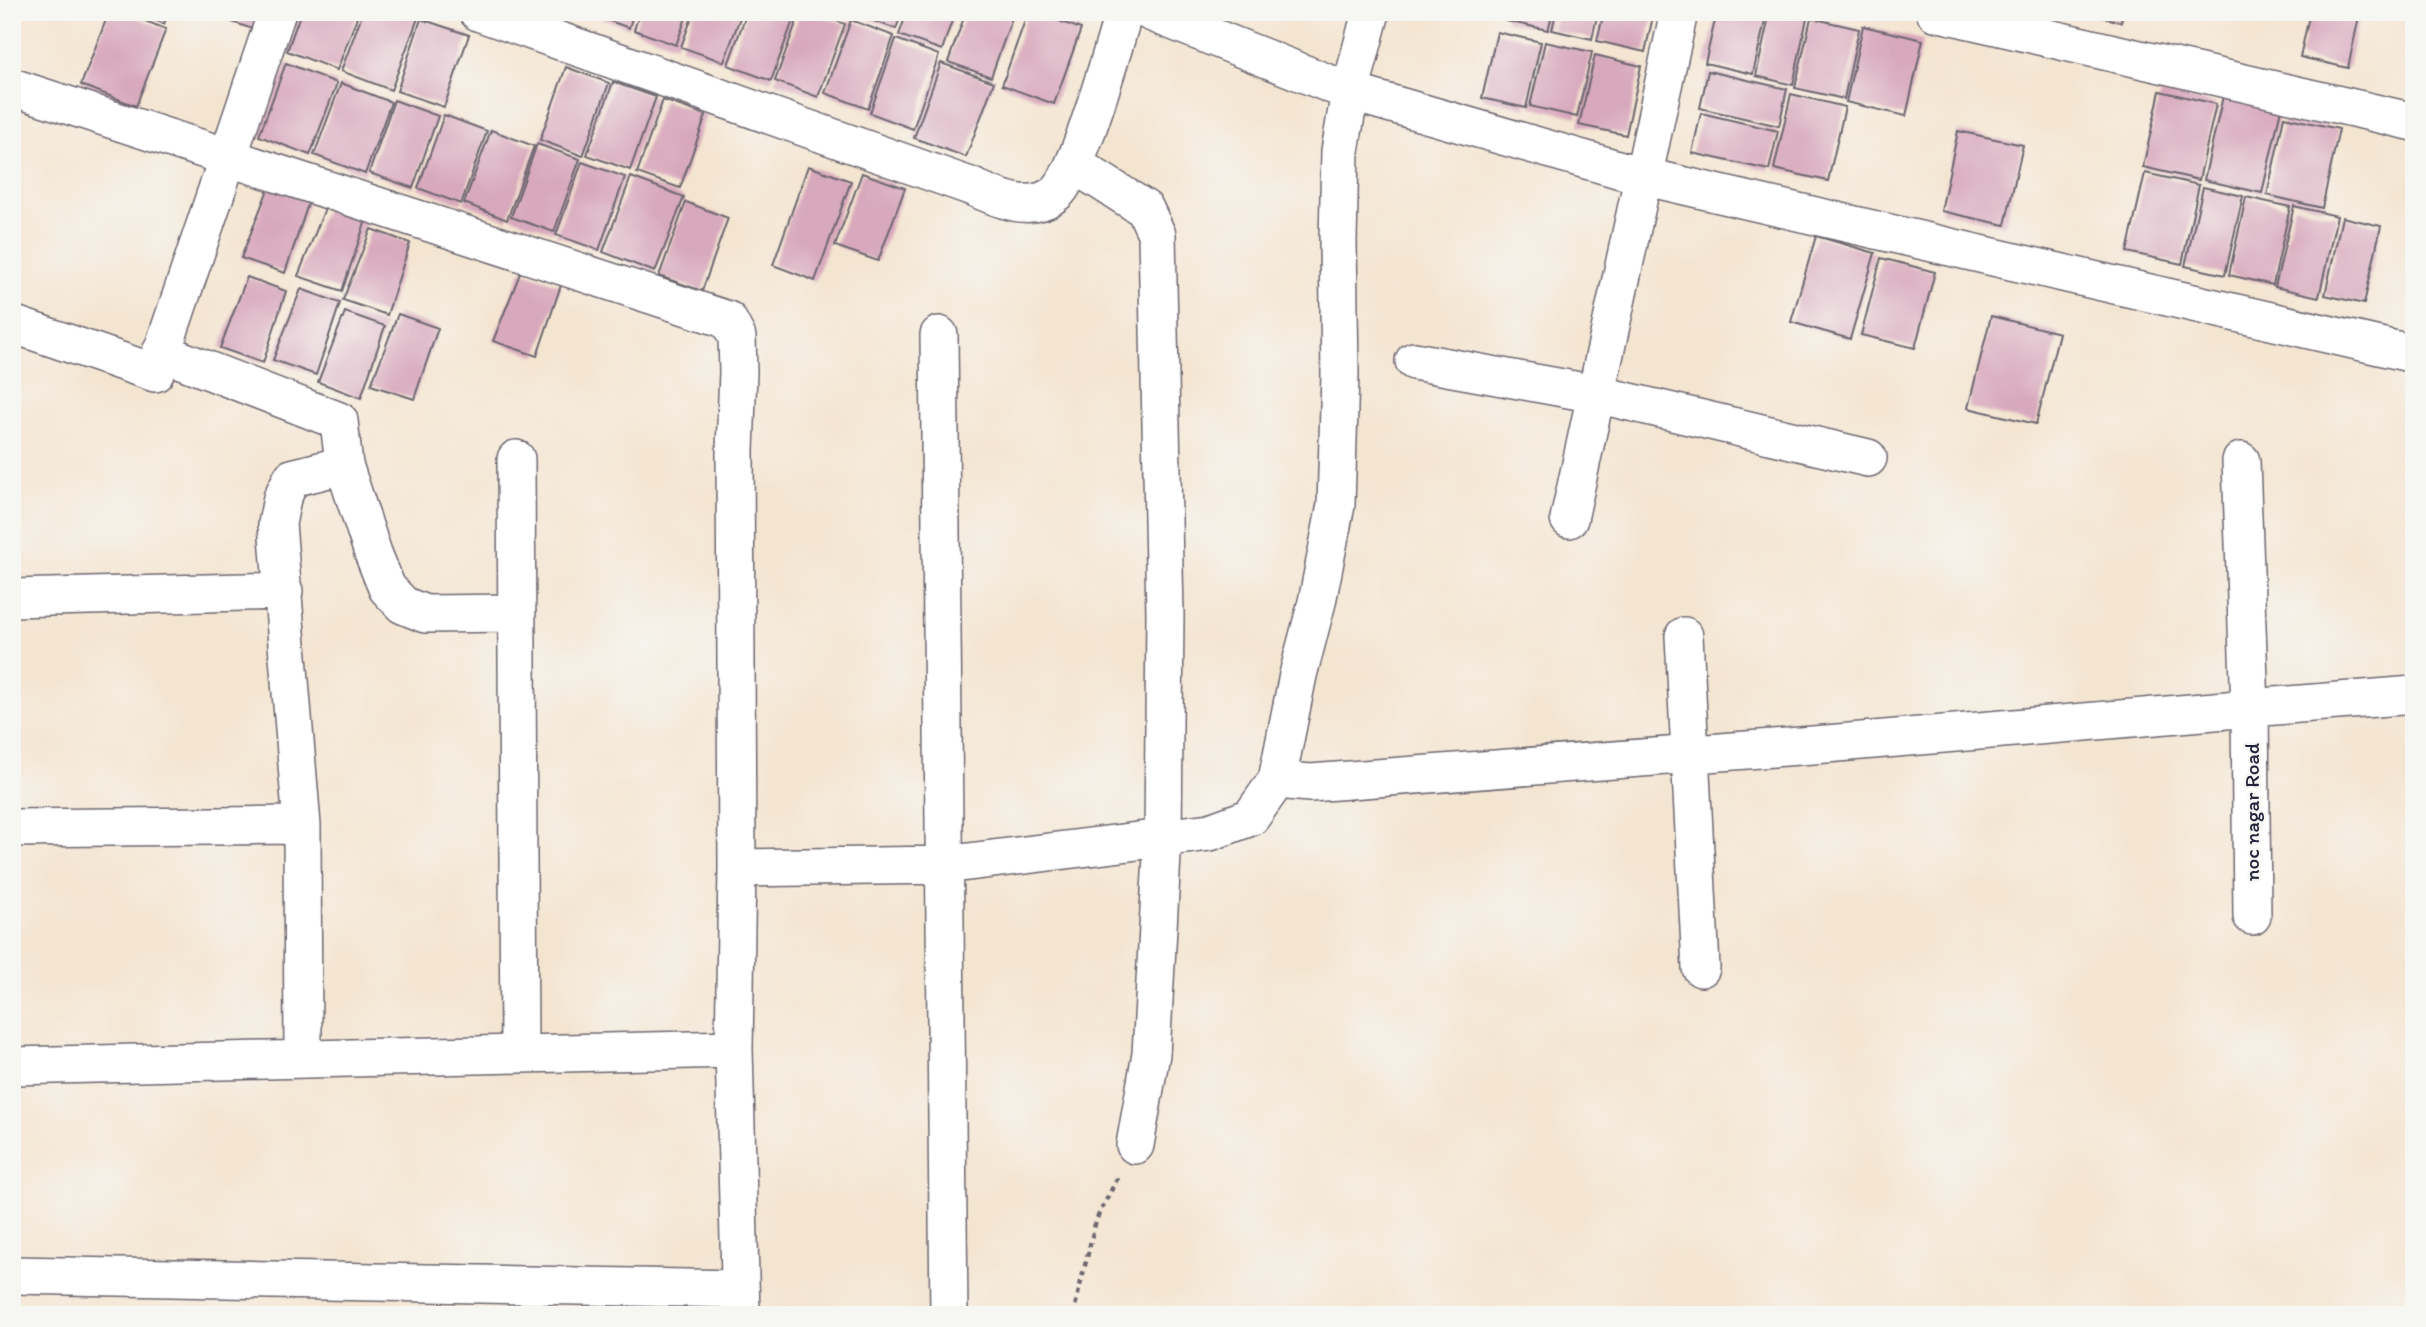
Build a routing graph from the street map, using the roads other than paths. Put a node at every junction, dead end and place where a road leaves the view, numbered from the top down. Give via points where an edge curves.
1 (277, 12) edge
2 (478, 12) edge
3 (1124, 12) edge
4 (1150, 12) edge
5 (1371, 12) edge
6 (1679, 12) edge
7 (1935, 12) edge
8 (12, 87) edge
9 (1350, 92) junction
10 (2414, 122) edge
11 (227, 156) junction
12 (1075, 165) junction
13 (1642, 176) junction
14 (12, 324) edge
15 (939, 335) dead end
16 (161, 352) junction
17 (2414, 354) edge
18 (1414, 361) dead end
19 (1596, 394) junction
20 (1868, 458) dead end
21 (516, 459) dead end
22 (2241, 461) dead end
23 (344, 465) junction
24 (1569, 519) dead end
25 (284, 591) junction
26 (12, 598) edge
27 (517, 613) junction
28 (1684, 636) dead end
29 (2414, 695) edge
30 (2250, 708) junction
31 (1690, 754) junction
32 (1277, 780) junction
33 (302, 825) junction
34 (12, 828) edge
35 (1163, 838) junction
36 (944, 865) junction
37 (737, 868) junction
38 (2252, 916) dead end
39 (1701, 968) dead end
40 (734, 1049) junction
41 (519, 1054) junction
42 (303, 1059) junction
43 (12, 1066) edge
44 (1135, 1145) road end
45 (12, 1275) edge
46 (741, 1302) edge
47 (949, 1315) edge

1 - 11 street
2 - 12 street via 1008,202 1034,203 1056,193
3 - 12 street
4 - 9 street
5 - 9 street
6 - 13 street
7 - 10 street
8 - 11 street
9 - 13 street
9 - 32 street via 1339,151 1336,505
11 - 16 street
11 - 37 street via 728,320 737,337 738,372
12 - 35 street via 1145,209 1157,235 1165,614
13 - 17 street
13 - 19 street
14 - 16 street via 155,373
15 - 36 street
16 - 23 street via 339,421
18 - 19 street
19 - 20 street
19 - 24 street
21 - 27 street
22 - 30 street, noc nagar Road
23 - 25 street via 292,478 282,498 277,524
23 - 27 street via 387,588 403,605 425,614
25 - 26 street
25 - 33 street
27 - 41 street
28 - 31 street
29 - 30 street
30 - 31 street
30 - 38 street, noc nagar Road
31 - 32 street via 1310,783
31 - 39 street
32 - 35 street via 1251,817 1210,832
33 - 34 street
33 - 42 street
35 - 36 street
35 - 44 street via 1151,1054
36 - 37 street
36 - 47 street
37 - 40 street
40 - 41 street
40 - 46 street
41 - 42 street
42 - 43 street
45 - 46 street

